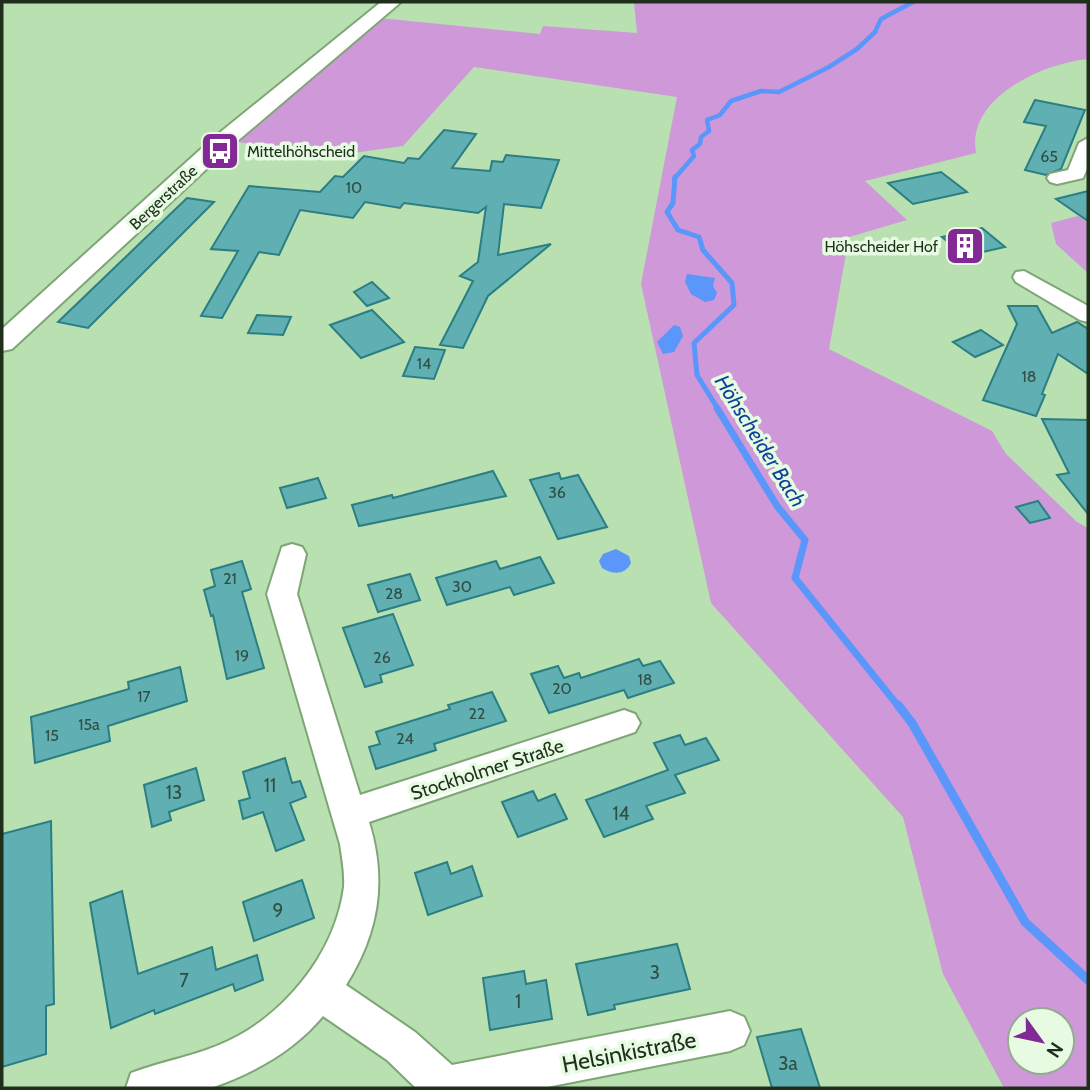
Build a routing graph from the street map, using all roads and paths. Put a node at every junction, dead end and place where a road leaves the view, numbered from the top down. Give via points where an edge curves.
1 (392, 2) edge
2 (1088, 143) edge
3 (1057, 178) dead end
4 (1024, 277) dead end
5 (1088, 315) edge
6 (2, 343) edge
7 (292, 554) dead end
8 (624, 723) dead end
9 (349, 813) junction
10 (321, 991) junction
11 (730, 1031) dead end
12 (146, 1088) edge
13 (446, 1088) edge

1 - 6 street, Bergerstraße via 220,144
2 - 3 street via 1076,174
4 - 5 street
7 - 9 street via 282,594
8 - 9 street, Stockholmer Straße
9 - 10 street via 358,844 361,895 345,947
10 - 12 street via 287,1024 240,1056
10 - 13 street, Helsinkistraße via 401,1046
11 - 13 street, Helsinkistraße

